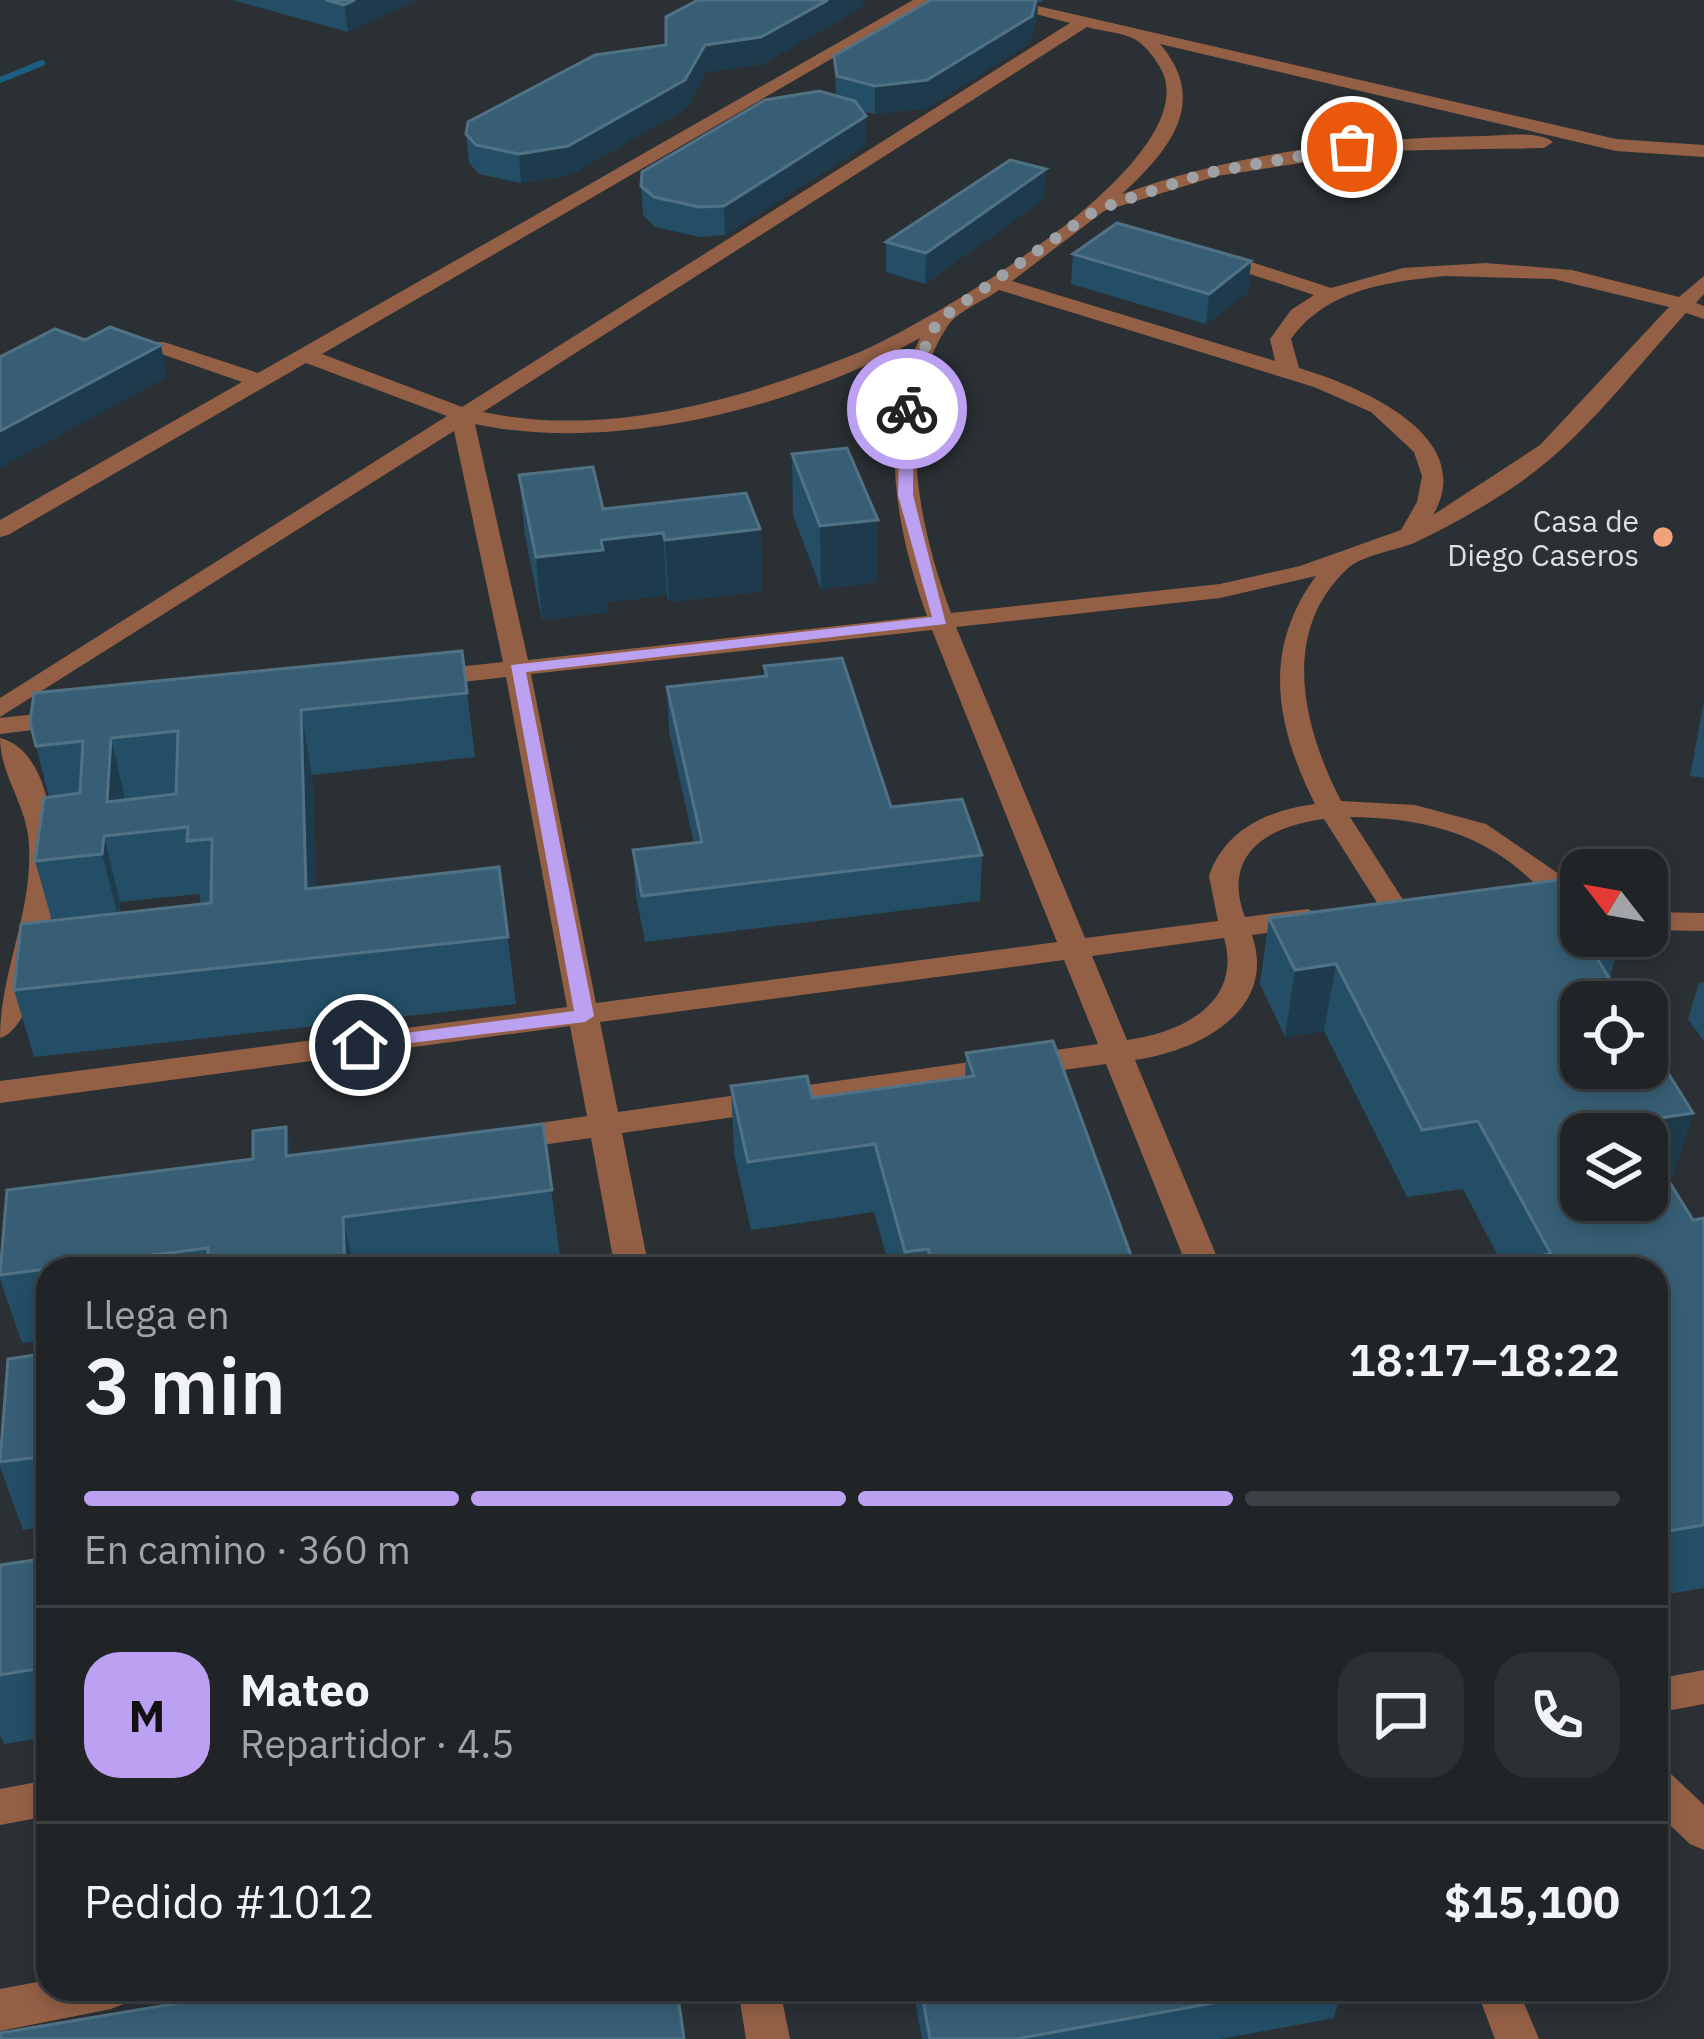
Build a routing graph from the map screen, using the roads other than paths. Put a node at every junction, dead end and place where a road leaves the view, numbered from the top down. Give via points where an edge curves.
1 (925, 0) edge
2 (991, 0) edge
3 (1084, 22) junction
4 (1142, 36) junction
5 (1616, 145) junction
6 (1704, 151) edge
7 (1093, 220) junction
8 (1193, 250) edge
9 (993, 282) junction
10 (1704, 282) edge
11 (1330, 294) junction
12 (1693, 309) edge
13 (940, 319) junction
14 (157, 346) edge
15 (302, 354) junction
16 (1288, 372) junction
17 (257, 380) junction
18 (462, 415) junction
19 (0, 530) edge
20 (1408, 537) junction
21 (1337, 565) junction
22 (941, 621) junction
23 (517, 668) junction
24 (400, 682) edge
25 (0, 709) edge
26 (94, 716) edge
27 (0, 726) edge
28 (0, 746) edge
29 (1331, 807) junction
30 (1560, 887) edge
31 (1511, 892) edge
32 (1560, 894) edge
33 (1394, 906) edge
34 (1326, 916) edge
35 (1668, 921) edge
36 (1704, 922) edge
37 (1236, 928) junction
38 (1078, 951) junction
39 (585, 1016) junction
40 (0, 1028) edge
41 (1118, 1053) junction
42 (0, 1093) edge
43 (607, 1124) junction
44 (466, 1144) edge
45 (630, 1257) edge
46 (1200, 1257) edge
47 (1704, 1687) edge
48 (1668, 1694) edge
49 (1668, 1797) edge
50 (36, 1800) edge
51 (0, 1807) edge
52 (1704, 1831) edge
53 (48, 2001) edge
54 (761, 2001) edge
55 (1502, 2001) edge
56 (0, 2010) edge
57 (768, 2039) edge
58 (1517, 2039) edge

1 - 15 lane via 771,97
2 - 3 lane
3 - 4 lane
3 - 18 lane via 897,130
4 - 5 lane
4 - 7 lane via 1173,73 1175,106 1144,161
5 - 6 lane
5 - 7 lane via 1458,141 1334,149 1206,173
7 - 9 lane
8 - 11 lane
9 - 13 lane
9 - 16 lane
10 - 12 lane
11 - 12 lane via 1397,277 1516,268
11 - 16 lane via 1284,329
12 - 20 lane via 1548,451
13 - 18 lane via 827,372 675,416 537,429
13 - 22 lane via 907,411 905,474 915,542
14 - 17 lane
15 - 17 lane
15 - 18 lane
16 - 20 lane via 1354,393 1424,450 1429,502
17 - 19 lane
18 - 23 lane
18 - 25 lane
20 - 21 lane
21 - 22 lane via 1220,591
21 - 29 lane via 1305,611 1290,699 1307,765
22 - 23 lane
22 - 38 lane
23 - 24 lane
23 - 39 lane
26 - 27 lane
28 - 40 lane via 26,778 44,873 39,922
29 - 30 lane via 1439,816 1496,840
29 - 33 lane
29 - 37 lane via 1242,846 1226,867 1222,891
31 - 32 lane
34 - 37 lane
35 - 36 lane
37 - 38 lane
37 - 41 lane via 1246,950 1243,984 1213,1018 1166,1045
38 - 39 lane
38 - 41 lane
39 - 42 lane
39 - 43 lane
41 - 43 lane
41 - 46 lane
43 - 44 lane
43 - 45 lane
47 - 48 lane
49 - 52 lane
50 - 51 lane
53 - 56 lane
54 - 57 lane
55 - 58 lane

